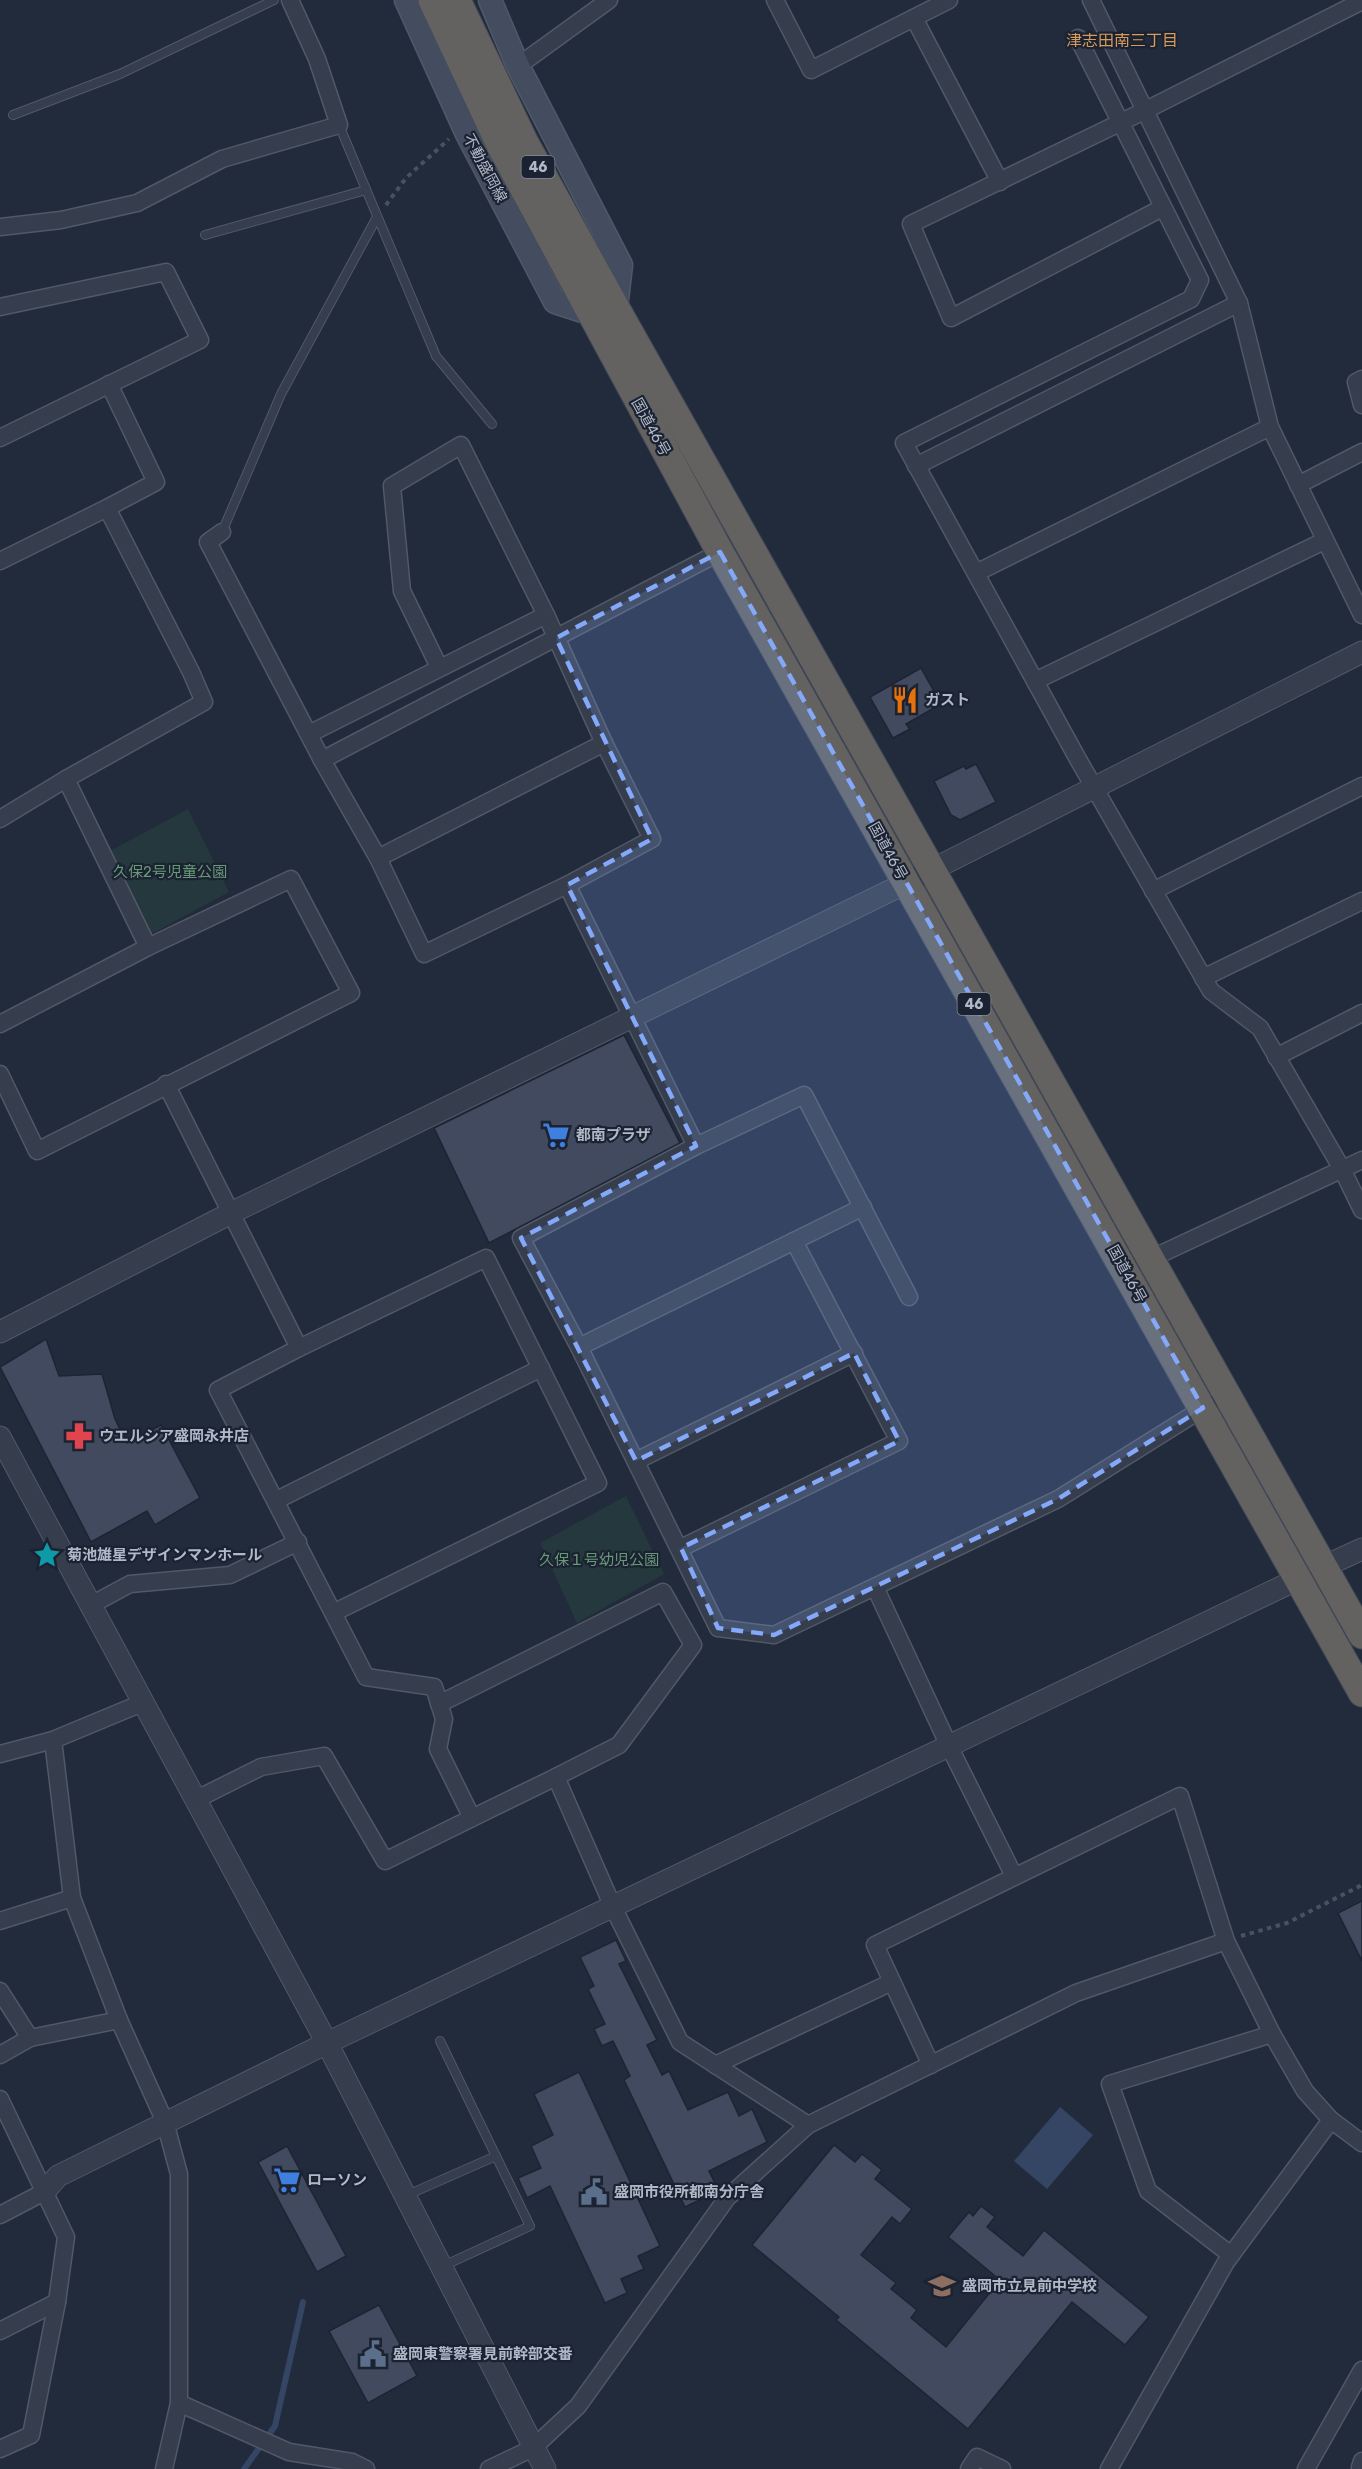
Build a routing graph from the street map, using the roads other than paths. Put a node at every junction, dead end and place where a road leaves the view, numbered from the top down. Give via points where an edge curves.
1 (274, 0) edge
2 (290, 0) edge
3 (406, 0) edge
4 (432, 0) edge
5 (490, 0) edge
6 (609, 0) edge
7 (775, 0) edge
8 (949, 0) edge
9 (1091, 0) edge
10 (1362, 1) edge
11 (457, 18) edge
12 (914, 18) junction
13 (1078, 38) dead end
14 (518, 66) junction
15 (1144, 111) junction
16 (13, 115) dead end
17 (1120, 123) junction
18 (339, 125) junction
19 (1000, 182) junction
20 (366, 190) junction
21 (1162, 208) junction
22 (377, 217) junction
23 (0, 227) edge
24 (205, 235) dead end
25 (1239, 303) junction
26 (0, 307) edge
27 (616, 308) junction
28 (589, 313) junction
29 (1362, 379) edge
30 (110, 384) junction
31 (1362, 405) edge
32 (492, 424) dead end
33 (1270, 427) junction
34 (0, 438) edge
35 (1362, 452) edge
36 (916, 465) junction
37 (1298, 485) junction
38 (107, 508) junction
39 (222, 532) joint
40 (1324, 541) junction
41 (720, 552) junction
42 (0, 561) edge
43 (976, 573) junction
44 (546, 615) junction
45 (1362, 615) edge
46 (556, 638) junction
47 (1362, 652) edge
48 (439, 667) junction
49 (1035, 681) junction
50 (309, 734) junction
51 (604, 743) junction
52 (322, 760) junction
53 (66, 779) junction
54 (1362, 786) edge
55 (1094, 788) junction
56 (0, 819) edge
57 (378, 858) junction
58 (932, 869) junction
59 (906, 883) junction
60 (567, 885) junction
61 (1153, 891) junction
62 (1362, 901) edge
63 (148, 947) junction
64 (1203, 978) junction
65 (1362, 1013) edge
66 (631, 1017) junction
67 (0, 1024) edge
68 (1276, 1057) junction
69 (0, 1074) edge
70 (166, 1084) junction
71 (696, 1146) junction
72 (1362, 1160) edge
73 (1342, 1169) junction
74 (863, 1207) junction
75 (1362, 1210) edge
76 (231, 1213) junction
77 (794, 1241) junction
78 (1150, 1259) junction
79 (909, 1297) dead end
80 (0, 1332) edge
81 (579, 1347) junction
82 (299, 1348) junction
83 (854, 1353) junction
84 (541, 1368) junction
85 (1227, 1395) junction
86 (1203, 1408) junction
87 (0, 1437) edge
88 (636, 1461) junction
89 (278, 1500) junction
90 (298, 1542) junction
91 (681, 1548) junction
92 (1362, 1548) edge
93 (1323, 1567) junction
94 (1296, 1580) junction
95 (875, 1587) junction
96 (89, 1606) junction
97 (333, 1613) junction
98 (1362, 1635) edge
99 (1362, 1693) edge
100 (142, 1703) junction
101 (439, 1704) junction
102 (53, 1740) junction
103 (949, 1746) junction
104 (0, 1754) edge
105 (556, 1777) junction
106 (195, 1800) junction
107 (472, 1818) junction
108 (1014, 1876) junction
109 (72, 1898) junction
110 (613, 1907) junction
111 (0, 1921) edge
112 (1226, 1941) junction
113 (892, 1982) junction
114 (0, 1991) edge
115 (118, 2020) junction
116 (1272, 2034) junction
117 (30, 2038) junction
118 (440, 2041) dead end
119 (327, 2043) junction
120 (0, 2055) edge
121 (715, 2065) junction
122 (931, 2065) junction
123 (0, 2099) edge
124 (1331, 2120) junction
125 (165, 2122) junction
126 (808, 2126) junction
127 (1362, 2143) edge
128 (496, 2156) junction
129 (44, 2192) junction
130 (405, 2197) junction
131 (0, 2215) edge
132 (1231, 2255) junction
133 (441, 2267) junction
134 (57, 2302) junction
135 (0, 2331) edge
136 (1362, 2370) edge
137 (179, 2403) junction
138 (533, 2448) junction
139 (0, 2449) edge
140 (1362, 2461) edge
141 (329, 2464) edge
142 (164, 2469) edge
143 (366, 2469) edge
144 (489, 2469) edge
145 (544, 2469) edge
146 (969, 2469) edge
147 (1002, 2469) edge
148 (1109, 2469) edge
149 (1306, 2469) edge
150 (1362, 2469) edge

1 - 16 lane via 120,74
2 - 18 street via 317,59
3 - 28 main road, 不動盛岡線 via 465,129 555,302
4 - 11 highway, 国道46号 / 46
5 - 14 main road
6 - 14 street
7 - 12 street via 811,70
8 - 12 street
9 - 15 street
10 - 15 street
11 - 27 highway, 国道46号 / 46
11 - 28 highway, 国道46号 / 46 via 500,145
12 - 19 street
13 - 17 street
14 - 27 main road via 621,265
15 - 17 street
15 - 25 street
17 - 19 street
17 - 21 street
18 - 20 lane
18 - 23 street via 222,159 137,203 61,220
19 - 21 street via 911,224 951,318
20 - 22 lane
20 - 24 lane
21 - 36 street via 1200,280 1191,299 904,443
22 - 32 lane via 436,357
22 - 39 lane via 281,394
25 - 33 street
25 - 36 street
26 - 30 street via 166,272 200,340
27 - 58 highway, 国道46号 / 46
28 - 41 highway, 国道46号 / 46
29 - 31 street via 1356,382
30 - 34 street
30 - 38 street via 156,482
33 - 37 street
33 - 43 street
35 - 37 street
36 - 43 street
37 - 40 street
38 - 42 street
38 - 53 street via 204,702
39 - 50 street via 208,542
40 - 45 street
40 - 49 street
41 - 46 street
41 - 59 highway, 国道46号 / 46
43 - 49 street
44 - 46 street
44 - 48 street
44 - 48 street via 461,445 392,486 402,591
46 - 51 street
46 - 52 street
47 - 55 street
48 - 50 street
49 - 55 street
50 - 52 street
51 - 57 street
51 - 60 street via 652,839
52 - 57 street
53 - 56 street
53 - 63 street
54 - 61 street
55 - 58 street
55 - 61 street
57 - 60 street via 424,954
58 - 59 street
58 - 78 highway, 国道46号 / 46
59 - 66 street
59 - 86 highway, 国道46号 / 46
60 - 66 street
61 - 64 street
62 - 64 street
63 - 67 street
63 - 70 street via 291,879 351,993
64 - 68 street via 1211,991 1260,1028
65 - 68 street
66 - 71 street
66 - 76 street
68 - 73 street
69 - 70 street via 37,1151
70 - 76 street
71 - 74 street via 804,1095
71 - 81 street via 521,1238
72 - 73 street
73 - 75 street
73 - 78 street
74 - 77 street
74 - 79 street
76 - 80 street
76 - 82 street
77 - 81 street
77 - 83 street
78 - 85 highway, 国道46号 / 46
81 - 88 street
82 - 84 street via 486,1258
82 - 89 street via 218,1390
83 - 88 street
83 - 91 street via 898,1441
84 - 89 street
84 - 97 street via 598,1483
85 - 86 street
85 - 93 highway, 国道46号 / 46
86 - 94 highway, 国道46号 / 46
86 - 95 street via 1058,1499
87 - 96 street
88 - 91 street
89 - 90 street
90 - 96 street via 230,1575 130,1584
90 - 97 street
91 - 95 street via 718,1628 774,1635
92 - 93 street
93 - 98 highway, 国道46号 / 46
94 - 99 highway, 国道46号 / 46
94 - 103 street
95 - 103 street
96 - 100 street
97 - 101 street via 366,1677 434,1687
100 - 102 street
100 - 106 street
101 - 105 street via 663,1592 693,1645 619,1745
101 - 107 street via 444,1719 438,1749
102 - 104 street
102 - 109 street
103 - 108 street
103 - 110 street
105 - 107 street
105 - 110 street
106 - 107 street via 261,1767 324,1756 385,1861
106 - 119 street
108 - 112 street via 1180,1796
108 - 113 street via 875,1945
109 - 111 street
109 - 115 street
110 - 119 street
110 - 121 street via 680,2042
112 - 116 street
112 - 122 street via 1076,1993
113 - 121 street
113 - 122 street
114 - 117 street
115 - 117 street
115 - 125 street
116 - 124 street via 1305,2091
116 - 132 street via 1110,2084 1148,2191
117 - 120 street
118 - 128 lane
119 - 125 street
119 - 130 street
121 - 126 street
122 - 126 street
123 - 129 street
124 - 127 street
124 - 132 street
125 - 129 street via 58,2176
125 - 137 street via 179,2174
126 - 138 street via 728,2198 578,2406
128 - 130 lane
128 - 133 lane via 530,2226
129 - 131 street
129 - 134 street via 66,2236
130 - 133 street
132 - 148 street
133 - 138 street
134 - 135 street
134 - 139 street via 31,2435
136 - 149 street
137 - 141 street via 289,2452
137 - 142 street
138 - 144 street
138 - 145 street
140 - 150 street
141 - 143 street via 352,2462
146 - 147 street via 977,2457

